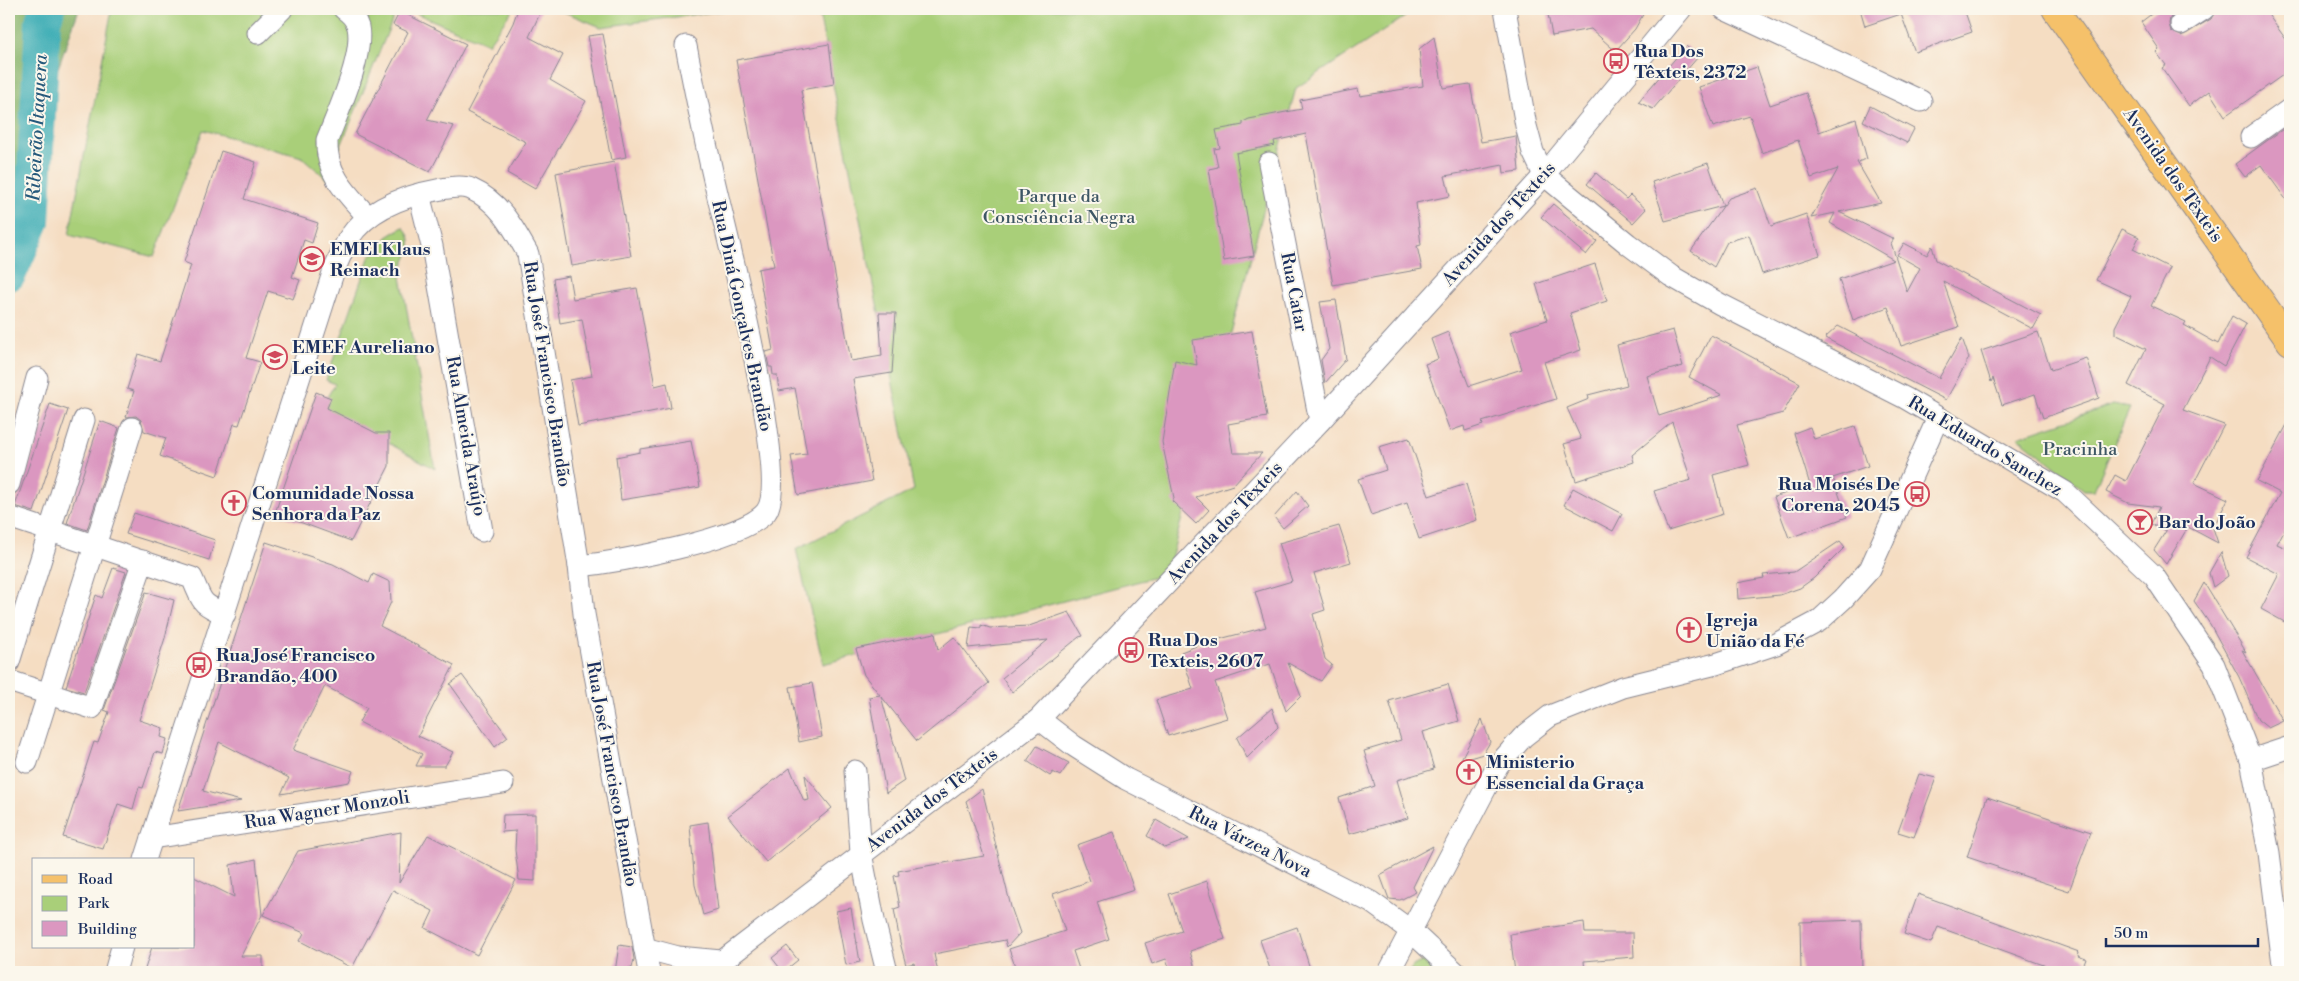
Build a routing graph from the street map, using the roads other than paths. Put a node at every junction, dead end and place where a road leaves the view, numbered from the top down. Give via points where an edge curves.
1 (282, 9) edge
2 (344, 9) edge
3 (1505, 9) edge
4 (1681, 9) edge
5 (1724, 9) edge
6 (2055, 9) edge
7 (2204, 9) edge
8 (2181, 24) dead end
9 (258, 33) dead end
10 (686, 46) dead end
11 (1921, 102) dead end
12 (2290, 109) edge
13 (2251, 137) dead end
14 (1268, 163) dead end
15 (1544, 175) junction
16 (419, 194) junction
17 (368, 217) junction
18 (2290, 342) edge
19 (37, 378) dead end
20 (1938, 418) junction
21 (84, 420) dead end
22 (1320, 421) junction
23 (132, 428) dead end
24 (9, 484) edge
25 (9, 517) edge
26 (482, 530) dead end
27 (50, 531) junction
28 (95, 546) junction
29 (143, 561) junction
30 (579, 566) junction
31 (225, 614) junction
32 (9, 662) edge
33 (9, 681) edge
34 (48, 694) junction
35 (1039, 719) junction
36 (2290, 747) edge
37 (2251, 760) junction
38 (26, 762) dead end
39 (855, 771) dead end
40 (503, 783) dead end
41 (152, 838) junction
42 (862, 853) junction
43 (146, 858) edge
44 (1411, 931) junction
45 (122, 948) edge
46 (644, 948) junction
47 (714, 967) edge
48 (115, 972) edge
49 (650, 972) edge
50 (887, 972) edge
51 (1389, 972) edge
52 (1455, 972) edge
53 (2284, 972) edge

1 - 9 street
2 - 17 street via 352,14 358,27 358,52 328,140 326,155 332,171
3 - 15 street via 1526,126
4 - 15 street, Avenida dos Têxteis
5 - 11 street
6 - 18 main road, Avenida dos Têxteis
7 - 8 street
10 - 30 street, Rua Diná Gonçalves Brandão via 760,382 773,488 766,512 749,524 698,544 615,562
12 - 13 street
14 - 22 street, Rua Catar
15 - 20 street, Rua Eduardo Sanchez via 1671,276
15 - 22 street, Avenida dos Têxteis
16 - 17 street, Rua José Francisco Brandão via 391,203
16 - 26 street, Rua Almeida Araújo via 432,246
16 - 30 street, Rua José Francisco Brandão via 469,188 492,201 509,219 528,254
17 - 31 street, Rua José Francisco Brandão via 349,238 334,270
19 - 24 street
20 - 37 street, Rua Eduardo Sanchez via 2065,492 2154,576 2214,665
20 - 44 street via 1870,569 1843,599 1819,621 1776,644 1716,664 1623,687 1550,716 1523,737 1498,765
21 - 27 street
22 - 35 street, Avenida dos Têxteis
23 - 28 street
25 - 27 street
27 - 28 street
27 - 32 street
28 - 29 street
28 - 34 street
29 - 31 street via 192,578 200,600
29 - 34 street via 92,708
30 - 46 street, Rua José Francisco Brandão via 584,614
31 - 41 street, Rua José Francisco Brandão
33 - 34 street
34 - 38 street
35 - 42 street, Avenida dos Têxteis
35 - 44 street, Rua Várzea Nova via 1126,779 1371,902
36 - 37 street
37 - 53 street, Rua Eduardo Sanchez
39 - 42 street
40 - 41 street, Rua Wagner Monzoli
41 - 43 street, Rua José Francisco Brandão
42 - 47 street, Avenida dos Têxteis
42 - 50 street
44 - 51 street
44 - 52 street, Rua Várzea Nova
45 - 48 street
46 - 47 street
46 - 49 street, Rua José Francisco Brandão

